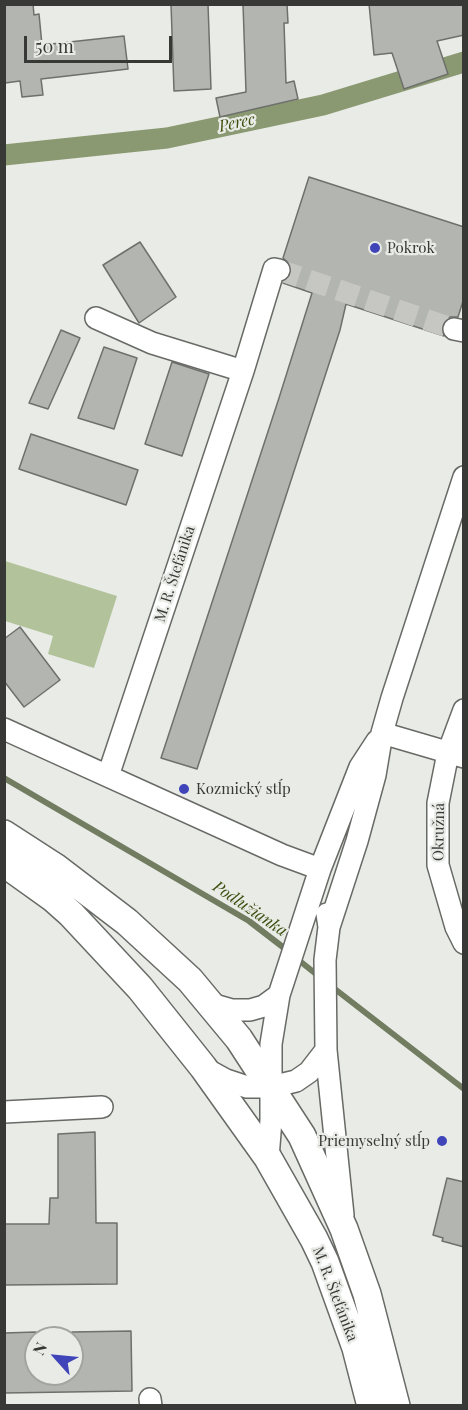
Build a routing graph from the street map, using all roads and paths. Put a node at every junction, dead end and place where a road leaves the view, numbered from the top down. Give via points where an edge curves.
1 (276, 270) dead end
2 (96, 318) dead end
3 (243, 371) junction
4 (464, 477) edge
5 (464, 710) edge
6 (4, 729) edge
7 (382, 733) junction
8 (456, 755) edge
9 (108, 776) junction
10 (4, 834) edge
11 (357, 841) junction
12 (4, 863) edge
13 (320, 869) junction
14 (328, 927) junction
15 (464, 944) edge
16 (279, 995) junction
17 (211, 1004) junction
18 (326, 1050) junction
19 (203, 1067) junction
20 (271, 1087) junction
21 (92, 1107) dead end
22 (4, 1112) edge
23 (268, 1158) junction
24 (344, 1229) junction
25 (371, 1406) edge
26 (396, 1406) edge

1 - 3 street, M. R. Štefánika
2 - 3 street via 152,343
3 - 9 street, M. R. Štefánika
4 - 7 street, M. R. Štefánika
5 - 8 street, Okružná
6 - 9 street
7 - 8 street
7 - 11 street, M. R. Štefánika
7 - 13 street, M. R. Štefánika via 360,767
8 - 15 street, Okružná via 438,803 438,865
9 - 13 street
10 - 17 main road, M. R. Štefánika via 127,922
11 - 13 street
11 - 14 street, M. R. Štefánika
12 - 19 main road, M. R. Štefánika via 54,898 79,922 140,988
13 - 14 street, M. R. Štefánika
13 - 16 street, M. R. Štefánika
14 - 18 street, M. R. Štefánika
16 - 17 street via 250,1010
16 - 20 street, M. R. Štefánika via 271,1044
17 - 20 main road, M. R. Štefánika
18 - 20 street, M. R. Štefánika via 309,1072 296,1081
18 - 24 street, M. R. Štefánika
19 - 20 street, M. R. Štefánika via 248,1087
19 - 23 main road, M. R. Štefánika
20 - 23 street, M. R. Štefánika
20 - 24 main road, M. R. Štefánika via 310,1151
21 - 22 street
23 - 25 main road, M. R. Štefánika via 325,1262 356,1348
24 - 26 main road, M. R. Štefánika via 367,1294

